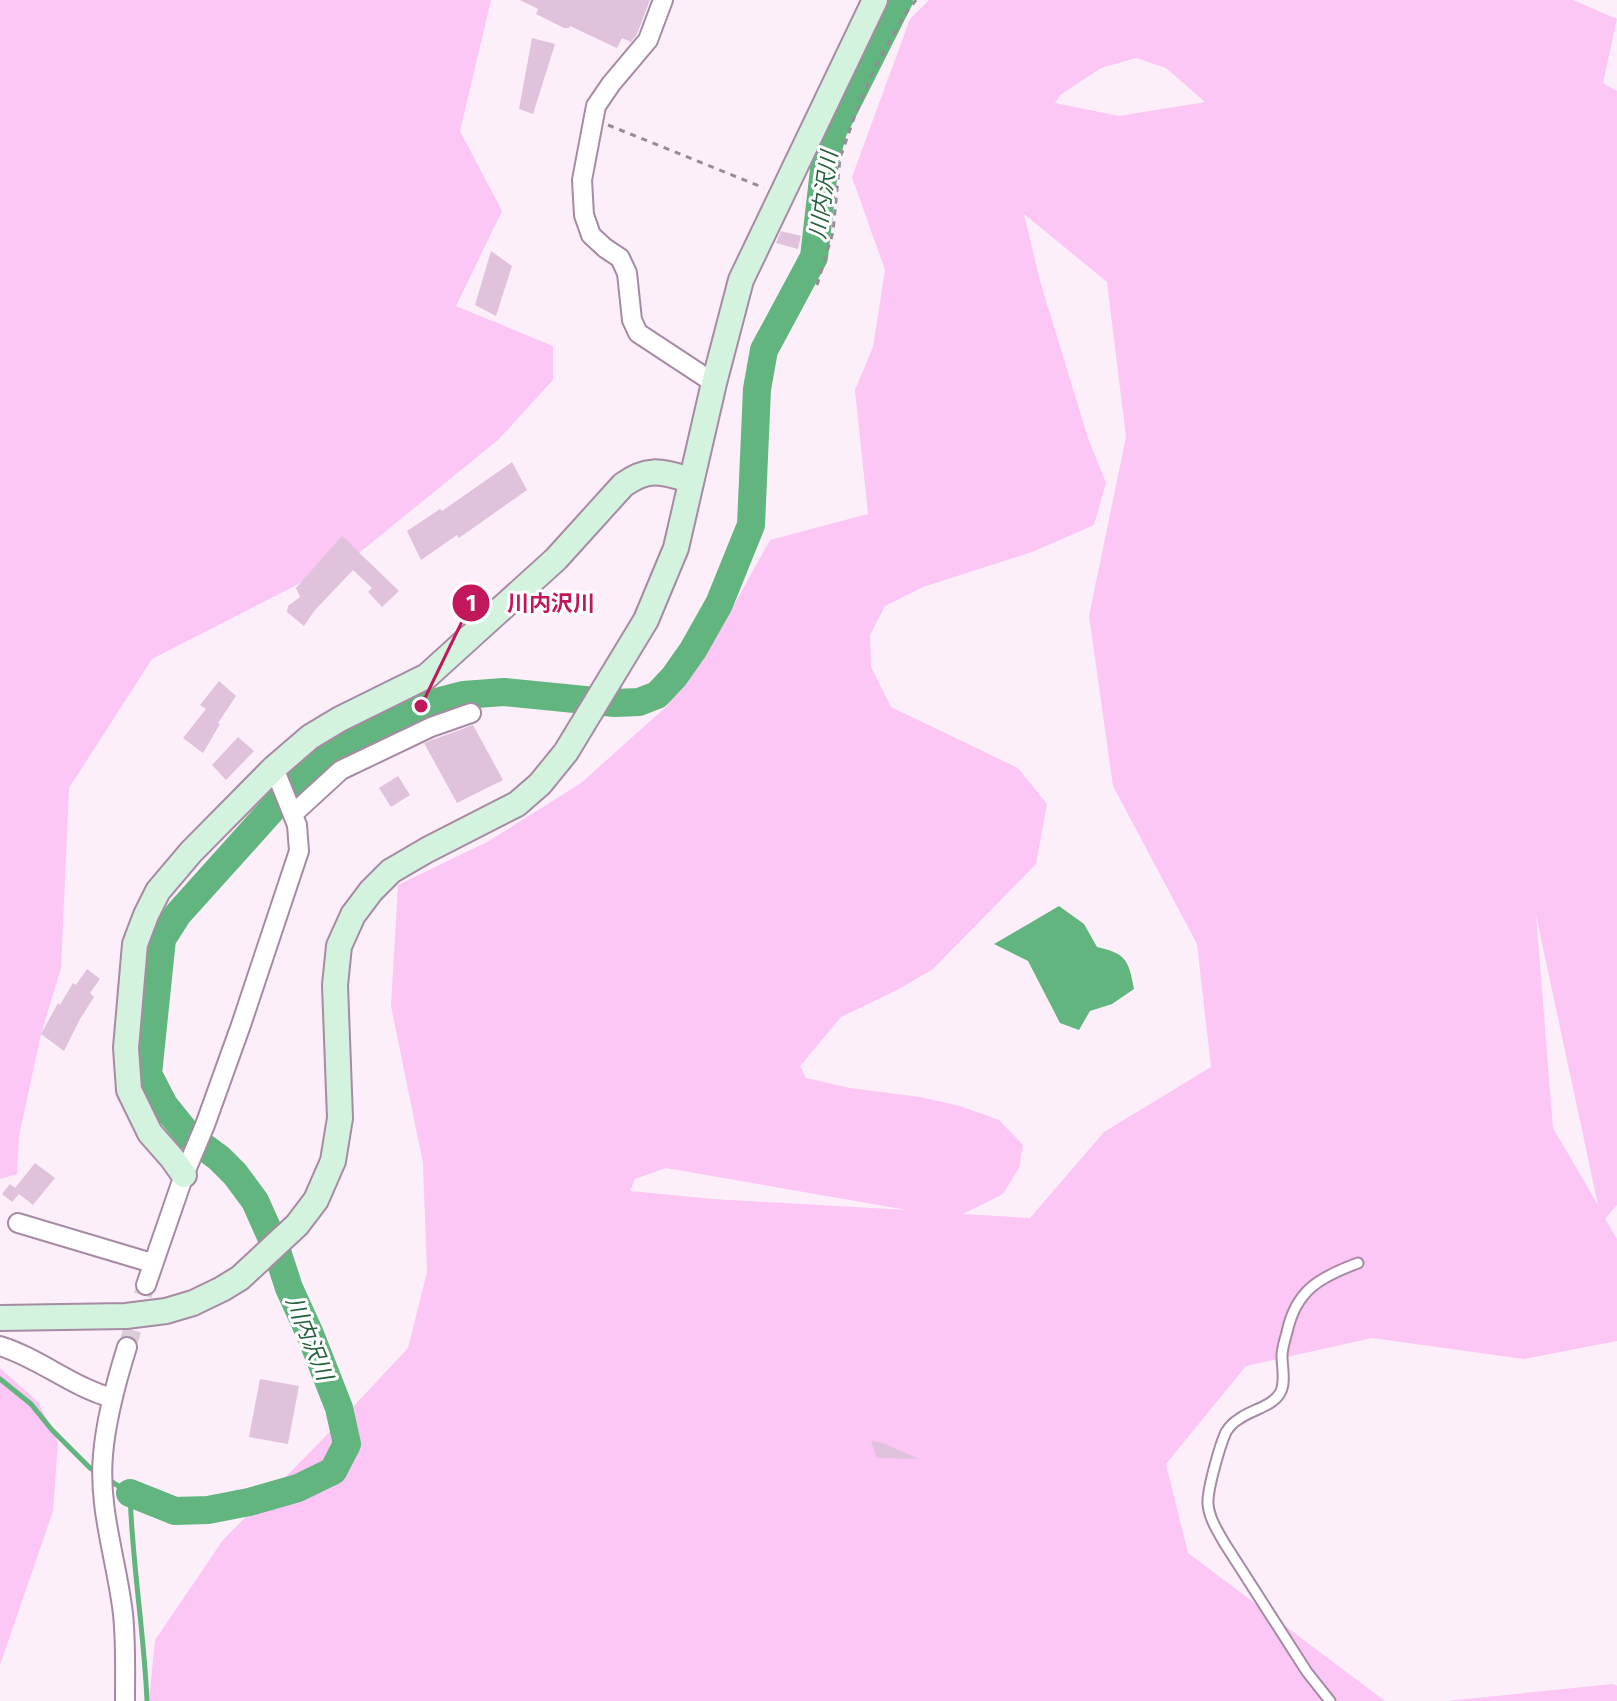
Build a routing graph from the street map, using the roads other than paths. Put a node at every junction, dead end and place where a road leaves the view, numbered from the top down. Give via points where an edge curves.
1 (663, 0) edge
2 (875, 0) edge
3 (714, 383) junction
4 (691, 480) junction
5 (471, 713) dead end
6 (276, 774) junction
7 (292, 812) junction
8 (187, 1165) junction
9 (18, 1223) dead end
10 (152, 1263) junction
11 (1358, 1263) dead end
12 (146, 1285) tunnel mouth
13 (0, 1318) edge
14 (0, 1346) edge
15 (127, 1347) tunnel mouth
16 (112, 1398) junction
17 (125, 1701) edge
18 (1330, 1701) edge

1 - 3 street via 648,40 596,106 582,180 584,215 591,235 620,258 627,273 638,333
2 - 3 street via 741,280
3 - 4 street
4 - 6 street via 651,471 634,476 556,559 427,676 310,737
4 - 13 street via 676,548 646,620 566,752 517,804 391,871 353,915 339,946 335,985 340,1118 333,1161 316,1200 297,1225 253,1267 193,1303 126,1316
5 - 7 street via 341,770
6 - 7 street
6 - 8 street via 191,852 158,891 135,944 126,1048 129,1090 147,1126 172,1158
7 - 8 street via 299,851
8 - 10 street
9 - 10 street
10 - 12 street
11 - 18 lane via 1317,1281 1301,1296 1282,1351 1281,1392 1226,1432 1208,1505 1233,1557
14 - 16 street
15 - 16 street
16 - 17 street via 102,1456 103,1486 123,1613

